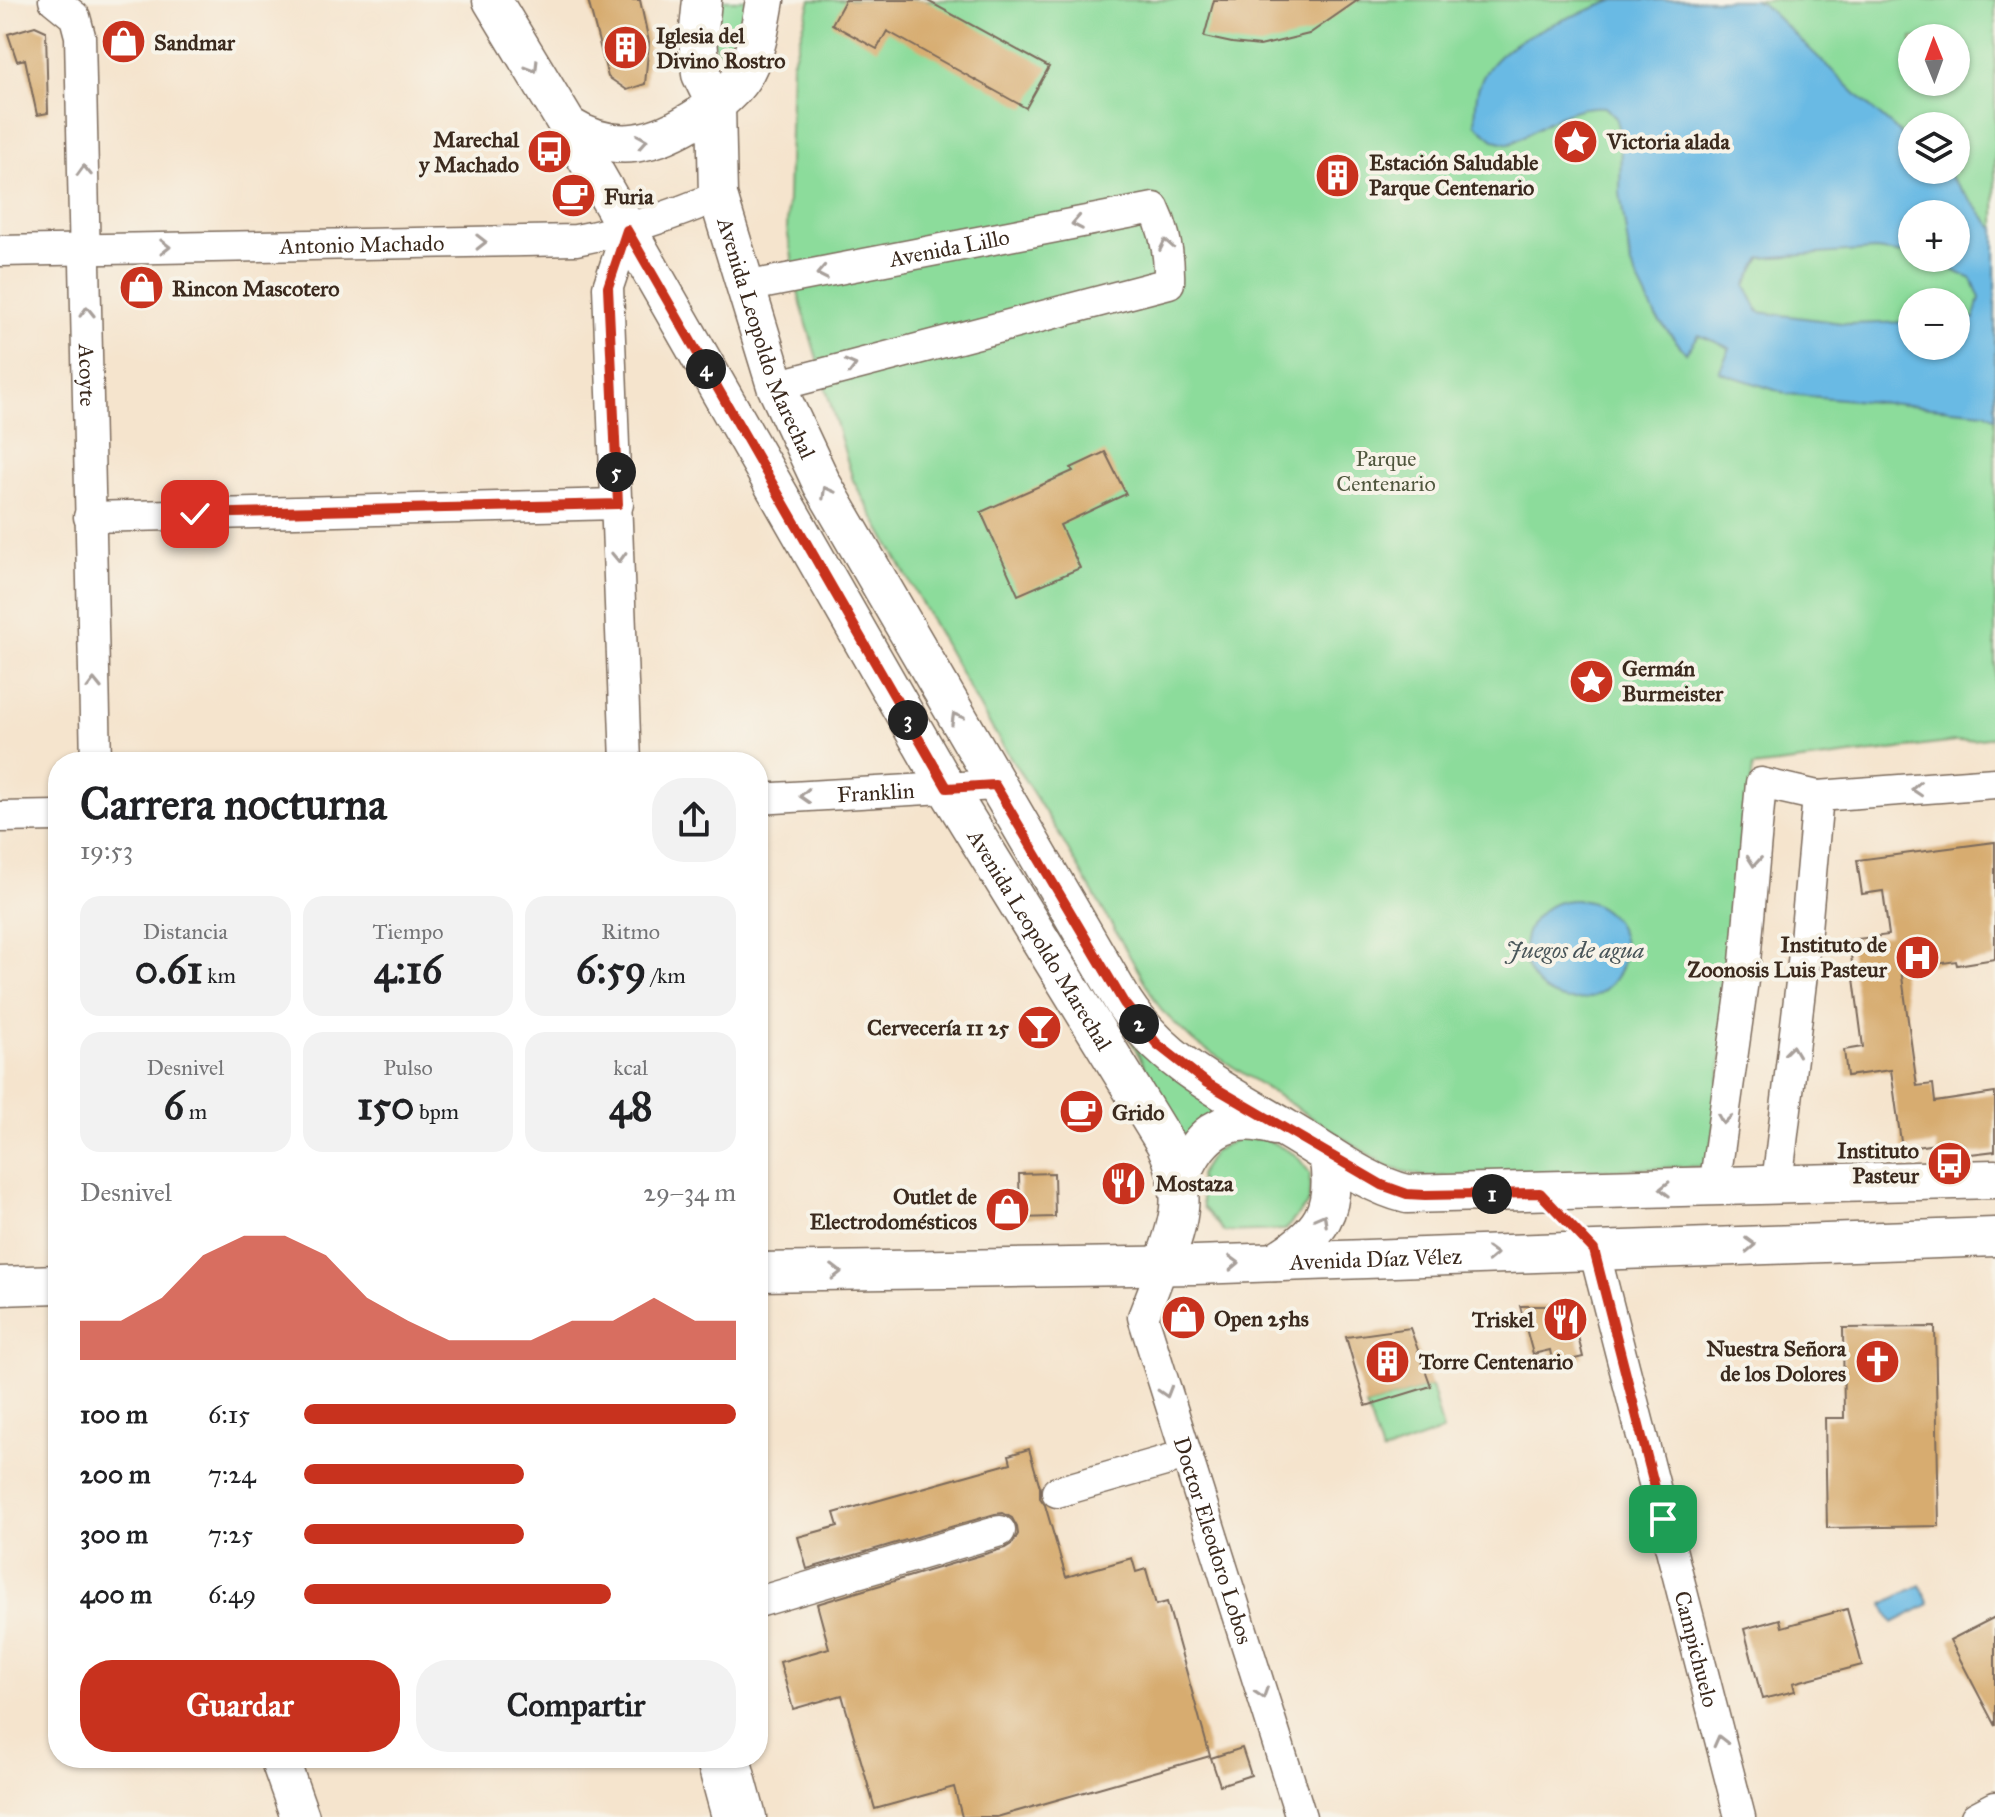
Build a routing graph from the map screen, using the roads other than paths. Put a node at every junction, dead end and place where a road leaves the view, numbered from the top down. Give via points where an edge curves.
1 (54, 0) edge
2 (492, 0) edge
3 (702, 0) edge
4 (765, 0) edge
5 (716, 105) junction
6 (568, 126) junction
7 (718, 196) junction
8 (627, 230) junction
9 (87, 249) junction
10 (0, 251) edge
11 (745, 287) junction
12 (776, 386) junction
13 (618, 504) junction
14 (89, 517) junction
15 (96, 752) edge
16 (626, 752) edge
17 (1995, 783) edge
18 (995, 785) junction
19 (947, 788) junction
20 (1818, 796) junction
21 (768, 798) edge
22 (48, 816) edge
23 (0, 817) edge
24 (1290, 1130) junction
25 (1328, 1155) junction
26 (1995, 1179) edge
27 (1179, 1183) junction
28 (1777, 1184) junction
29 (1714, 1188) junction
30 (1540, 1193) junction
31 (1995, 1237) edge
32 (1594, 1250) junction
33 (1274, 1262) junction
34 (1163, 1265) junction
35 (768, 1272) edge
36 (48, 1284) edge
37 (0, 1286) edge
38 (1186, 1455) junction
39 (1057, 1492) dead end
40 (1000, 1531) dead end
41 (768, 1599) edge
42 (283, 1768) edge
43 (714, 1768) edge
44 (738, 1768) edge
45 (1995, 1807) edge
46 (300, 1817) edge
47 (727, 1817) edge
48 (751, 1817) edge
49 (1301, 1817) edge
50 (1740, 1817) edge
51 (1976, 1817) edge

9 -> 1 street, Acoyte via 80,36 75,17
2 -> 6 main road, Avenida Leopoldo Marechal
3 - 5 main road via 701,74
4 - 5 main road via 755,50 741,78
6 -> 5 main road via 587,138 636,143 673,133
5 - 7 main road, Avenida Leopoldo Marechal
6 - 8 main road, Avenida Leopoldo Marechal
7 - 8 street, Antonio Machado
7 - 11 main road, Avenida Leopoldo Marechal
9 -> 8 street, Antonio Machado via 576,240
8 - 13 street via 608,287
8 - 19 main road, Avenida Leopoldo Marechal
9 - 10 street, Antonio Machado
14 -> 9 street, Acoyte
11 - 12 main road, Avenida Leopoldo Marechal
12 -> 11 street, Avenida Lillo via 1169,283 1167,242 1154,208
18 -> 12 main road, Avenida Leopoldo Marechal via 822,484
13 - 14 street
13 -> 16 street
15 -> 14 street, Acoyte
17 -> 20 street
18 - 19 street, Franklin
18 - 24 main road, Avenida Leopoldo Marechal via 1147,1033 1207,1083
19 -> 21 street, Franklin
19 - 27 main road, Avenida Leopoldo Marechal via 1152,1120
28 -> 20 street
20 -> 29 street via 1761,783 1744,973
22 - 23 street
24 - 25 main road, Avenida Leopoldo Marechal
24 - 27 main road via 1252,1121 1224,1125 1199,1143
25 - 30 main road via 1407,1194
33 -> 25 main road via 1320,1225 1331,1196
26 - 28 main road
27 - 34 main road, Avenida Leopoldo Marechal via 1180,1214
28 - 29 main road
29 -> 30 main road
30 - 32 main road
32 -> 31 main road, Avenida Díaz Vélez
33 -> 32 main road, Avenida Díaz Vélez
50 -> 32 street, Campichuelo
34 -> 33 main road, Avenida Díaz Vélez
35 -> 34 main road, Avenida Díaz Vélez
34 -> 38 street, Doctor Eleodoro Lobos via 1143,1317
36 - 37 main road
38 - 39 street
38 -> 49 street, Doctor Eleodoro Lobos
40 - 41 street
42 - 46 main road
43 - 47 street
44 - 48 street
45 - 51 street

